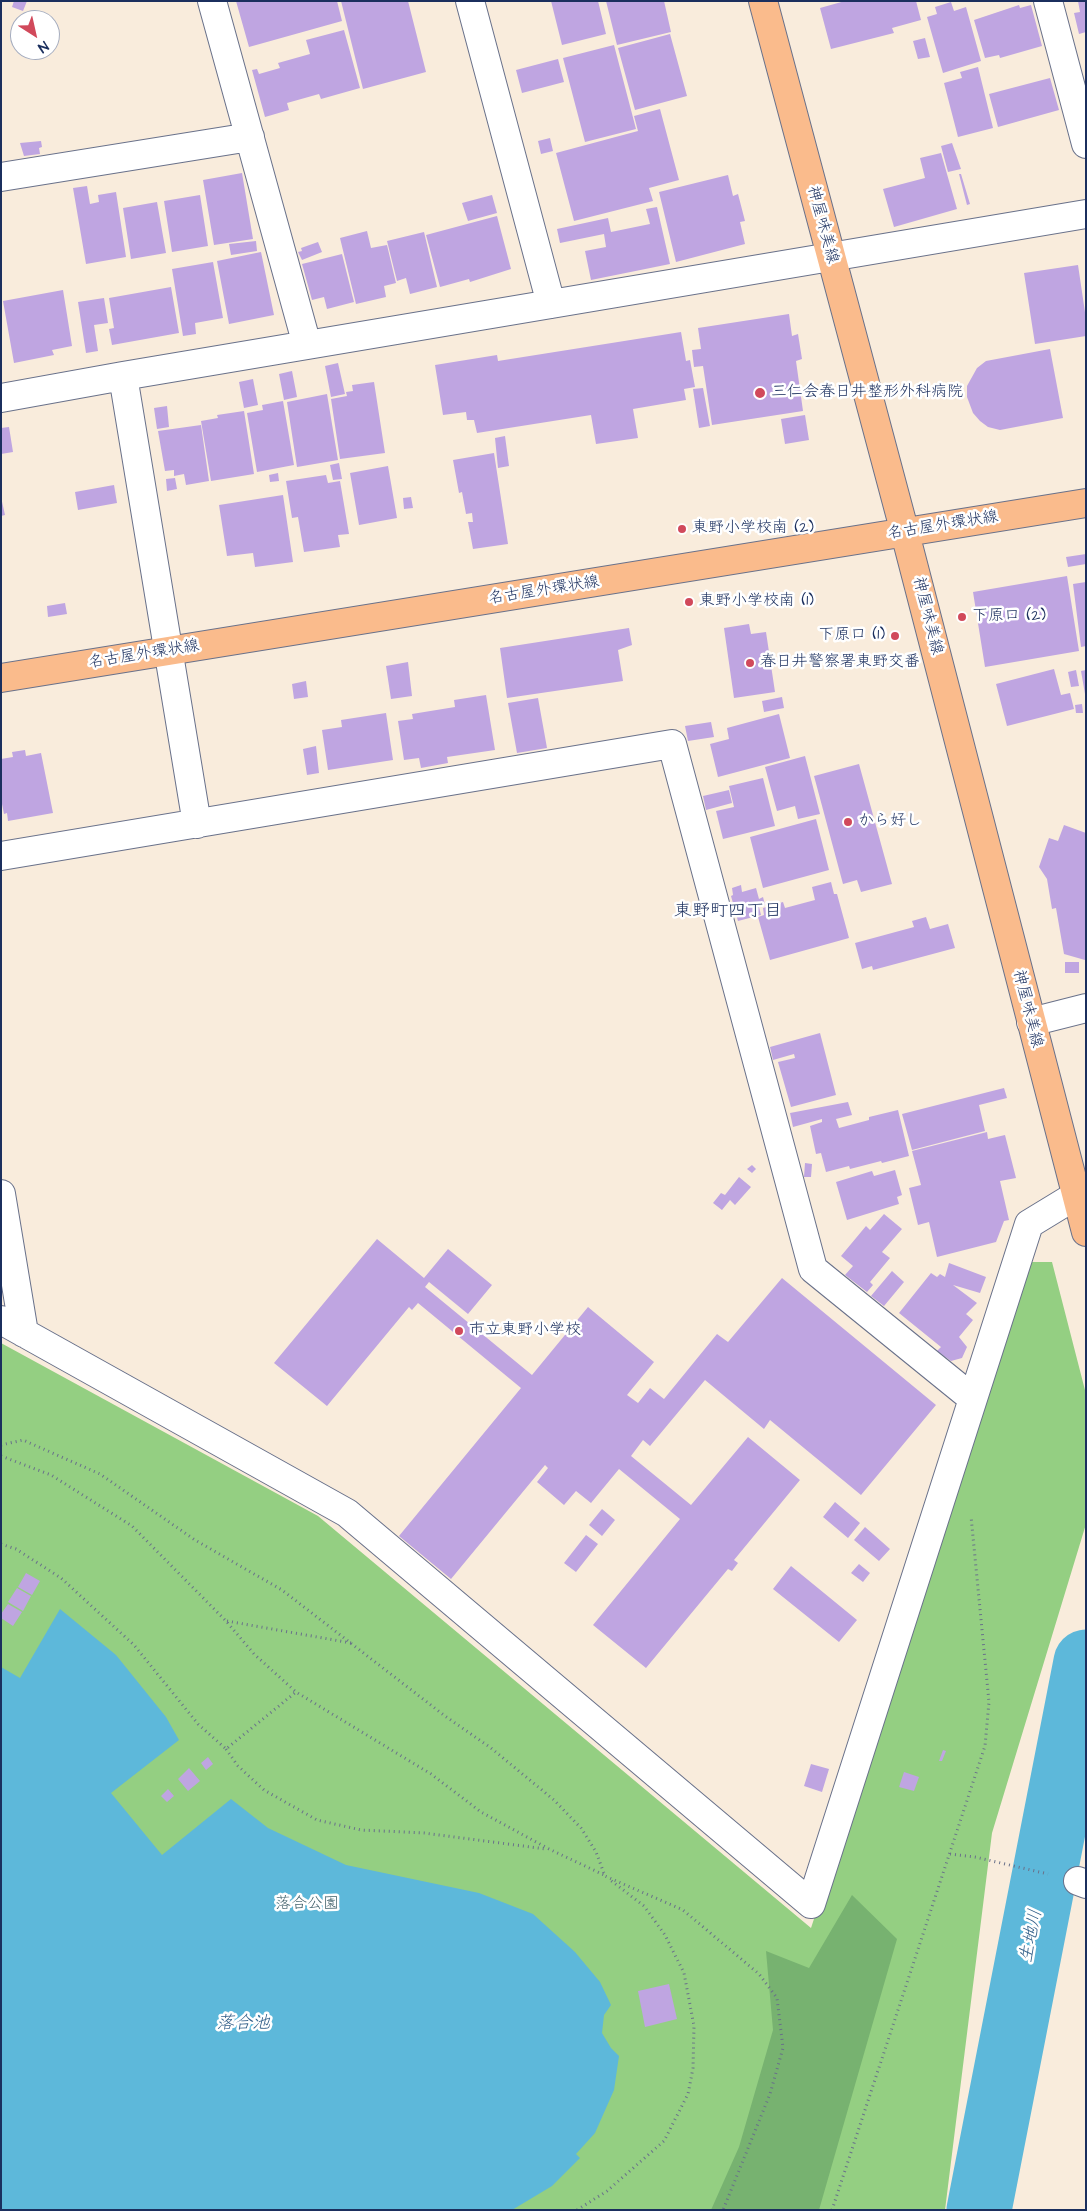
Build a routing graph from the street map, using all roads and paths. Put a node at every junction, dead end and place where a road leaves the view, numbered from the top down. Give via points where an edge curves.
1 (212, 1) edge
2 (470, 1) edge
3 (763, 1) edge
4 (1048, 1) edge
5 (250, 137) junction
6 (1086, 144) edge
7 (1, 177) edge
8 (1086, 214) edge
9 (830, 257) junction
10 (551, 304) junction
11 (307, 345) junction
12 (124, 376) junction
13 (1, 398) edge
14 (1086, 503) edge
15 (905, 533) junction
16 (169, 651) junction
17 (1, 678) edge
18 (197, 824) junction
19 (1, 856) edge
20 (1086, 1008) edge
21 (1086, 1020) edge
22 (1031, 1022) junction
23 (1, 1194) edge
24 (1075, 1196) junction
25 (1086, 1232) edge
26 (12, 1327) edge
27 (972, 1398) junction
28 (1, 1445) edge
29 (1, 1456) edge
30 (971, 1509) dead end
31 (1, 1544) edge
32 (226, 1621) junction
33 (351, 1644) junction
34 (296, 1692) junction
35 (226, 1749) junction
36 (549, 1849) junction
37 (950, 1854) junction
38 (605, 1876) junction
39 (1082, 1882) edge
40 (577, 2210) edge
41 (723, 2210) edge
42 (832, 2210) edge

1 - 5 street
2 - 10 street
3 - 9 main road, 神屋味美線
4 - 6 street
5 - 7 street
5 - 11 street
8 - 9 street
9 - 10 street
9 - 15 main road, 神屋味美線
10 - 11 street
11 - 12 street
12 - 13 street
12 - 16 street
14 - 15 main road, 名古屋外環状線
15 - 16 main road, 名古屋外環状線
15 - 22 main road, 神屋味美線
16 - 17 main road, 名古屋外環状線
16 - 18 street
18 - 19 street
18 - 27 street via 672,744 813,1269
20 - 22 street
21 - 22 street
22 - 24 main road, 神屋味美線
23 - 26 street
24 - 25 main road, 神屋味美線
24 - 27 street via 1028,1224
26 - 27 street via 347,1513 811,1904
28 - 33 path via 23,1440 100,1474 195,1540 282,1590
29 - 32 path via 51,1475 132,1526
30 - 37 path via 989,1702 985,1746
31 - 35 path via 16,1549 61,1578 134,1645 198,1724
32 - 33 path
32 - 34 path via 254,1654
33 - 38 path via 491,1748 554,1800 581,1828 596,1852
34 - 35 path
34 - 36 path via 431,1774 481,1812
35 - 36 path via 238,1766 264,1790 317,1820 361,1830 424,1833
36 - 38 path
37 - 39 path
37 - 42 path
38 - 40 path via 644,1906 665,1935 684,1974 694,2026 693,2068 688,2094 664,2141 607,2192
38 - 41 path via 683,1910 759,1974 777,1998 783,2048 770,2094

